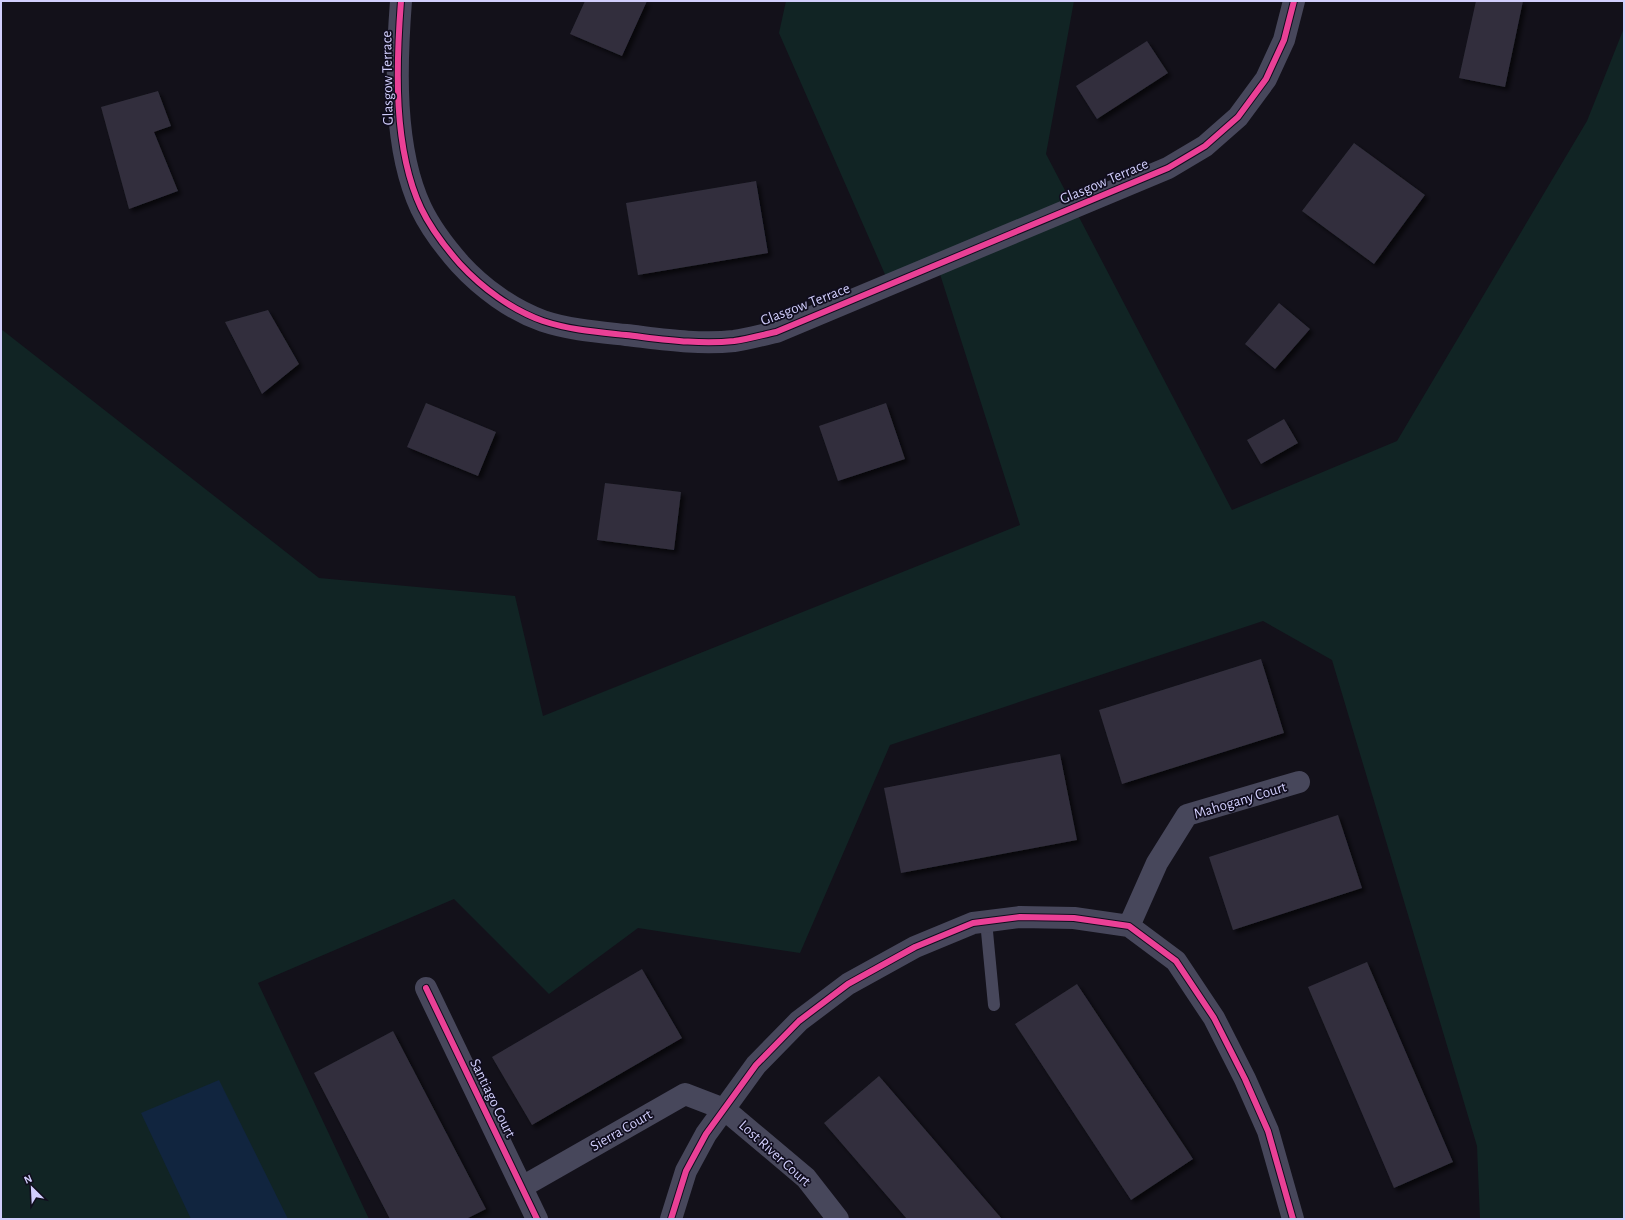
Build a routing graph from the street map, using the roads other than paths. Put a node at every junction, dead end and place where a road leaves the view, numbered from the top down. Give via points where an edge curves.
1 (401, 1) edge
2 (1294, 1) edge
3 (1299, 782) dead end
4 (986, 921) junction
5 (1129, 926) junction
6 (426, 988) dead end
7 (994, 1005) dead end
8 (724, 1109) junction
9 (522, 1187) junction
10 (537, 1219) edge
11 (671, 1219) edge
12 (838, 1219) edge
13 (1293, 1219) edge

1 - 2 street, Glasgow Terrace via 397,45 398,107 407,165 421,208 442,244 472,277 502,300 543,320 579,330 690,342 733,341 776,332 1168,168 1206,146 1238,117 1266,79 1284,40
3 - 5 street, Mahogany Court via 1187,815 1157,863
4 - 5 street via 1020,917 1074,918
4 - 7 lane
4 - 8 street via 915,947 848,984 799,1021 756,1064
5 - 13 street via 1176,961 1214,1018 1268,1131
6 - 9 street, Santiago Court
8 - 9 street, Sierra Court via 685,1094
8 - 11 street via 706,1134 686,1172
8 - 12 street, Lost River Court via 806,1178
9 - 10 street, Santiago Court

